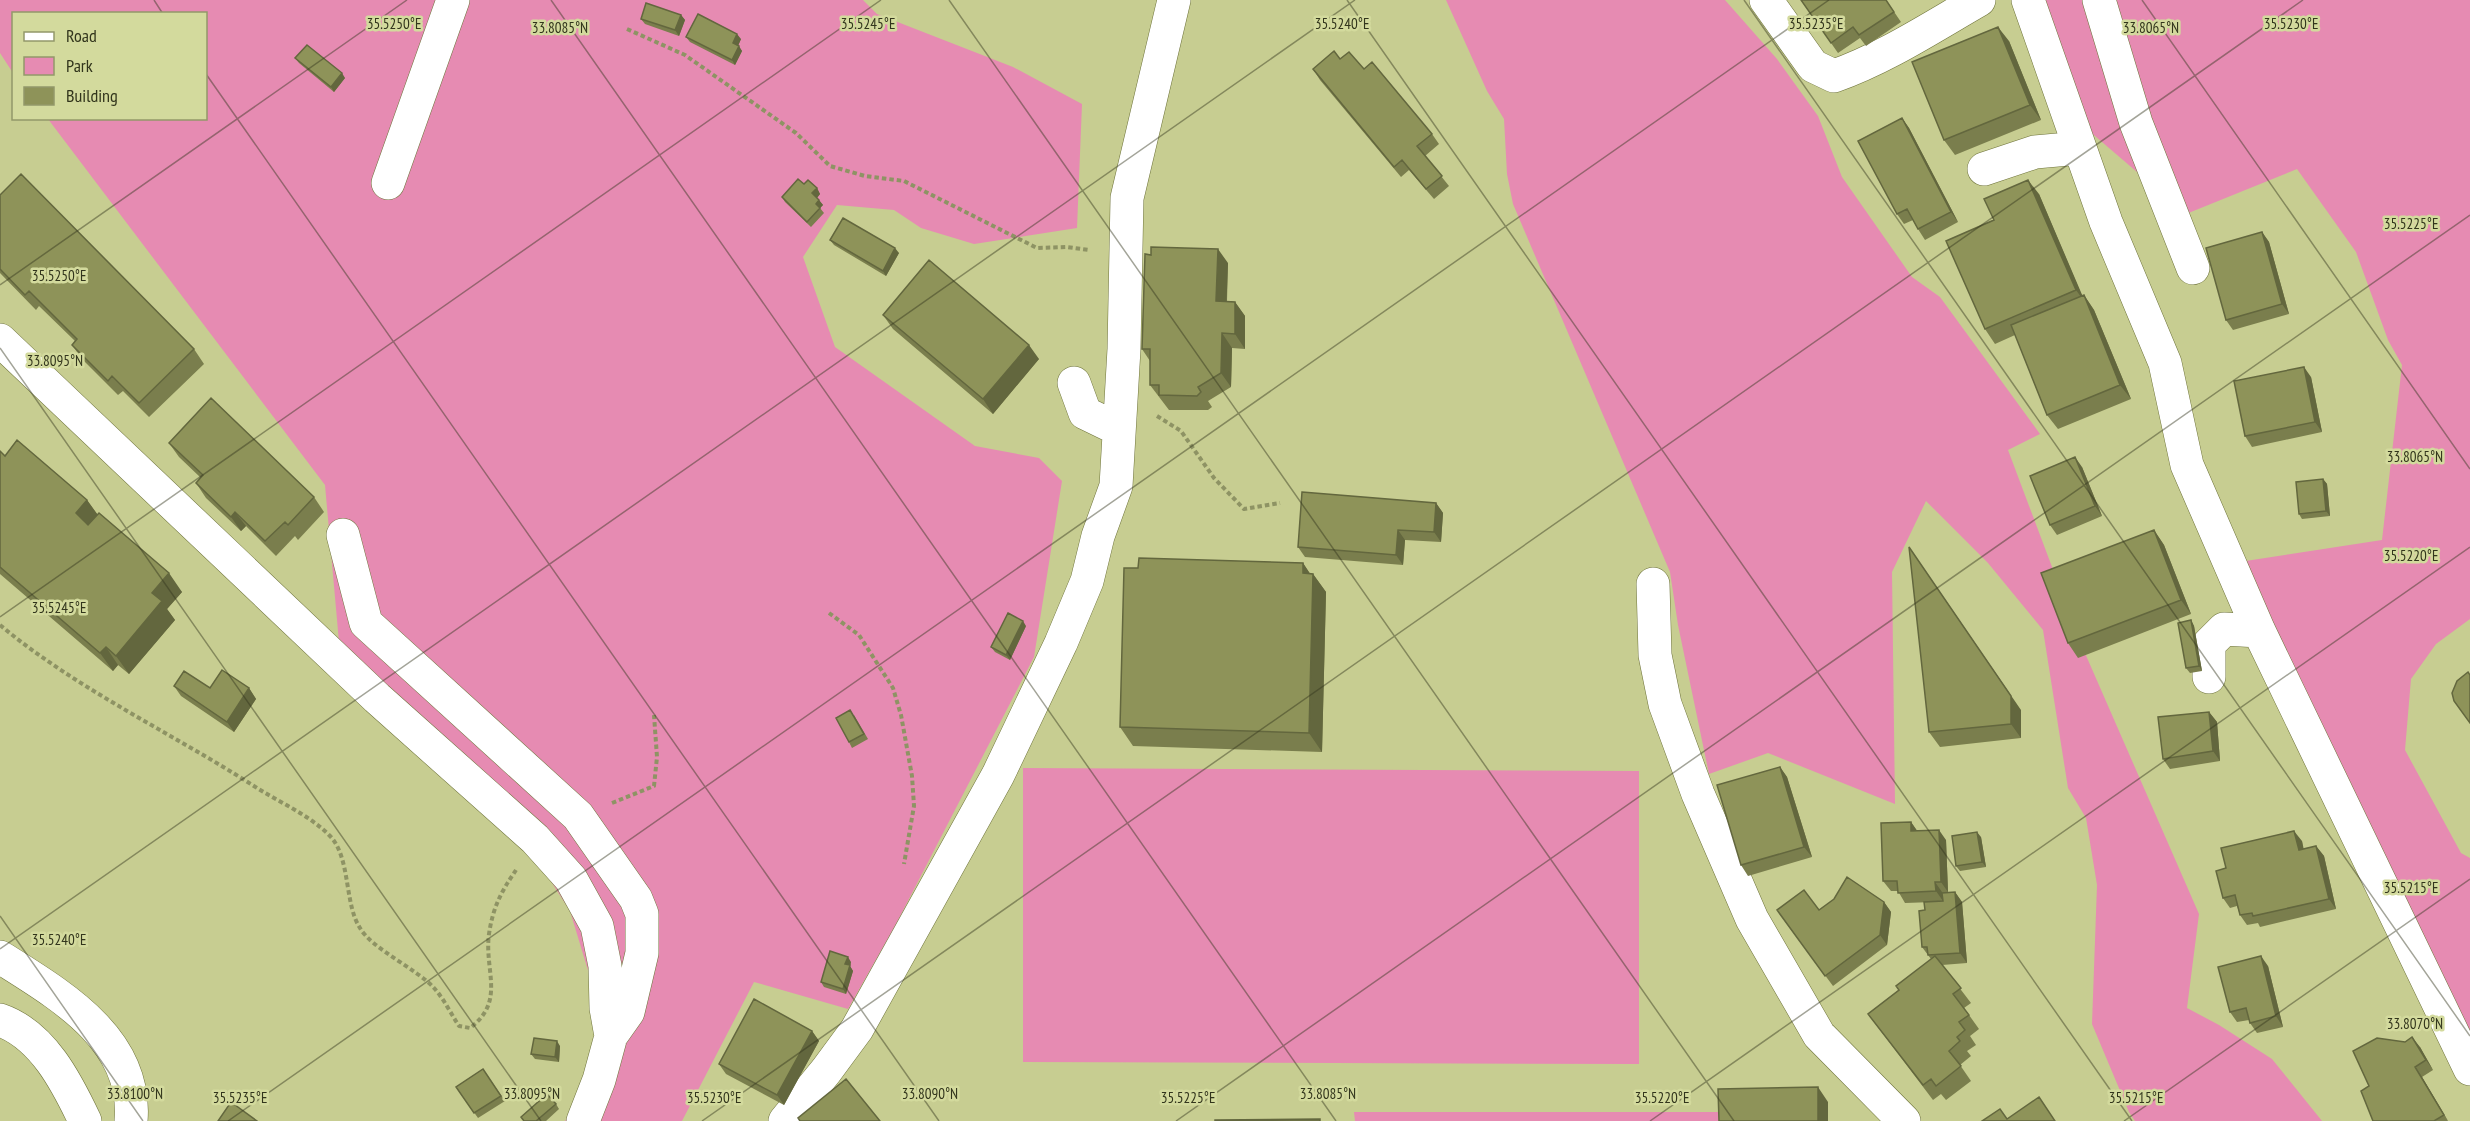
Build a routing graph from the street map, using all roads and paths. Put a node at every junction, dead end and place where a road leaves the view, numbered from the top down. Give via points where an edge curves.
1 (453, 0) edge
2 (1174, 0) edge
3 (1766, 0) edge
4 (1979, 0) edge
5 (2028, 0) edge
6 (2099, 0) edge
7 (627, 29) dead end
8 (2080, 148) junction
9 (1984, 169) dead end
10 (388, 183) dead end
11 (1125, 256) junction
12 (2193, 268) dead end
13 (0, 340) edge
14 (1074, 384) dead end
15 (1119, 416) junction
16 (1280, 503) dead end
17 (343, 536) dead end
18 (1653, 584) dead end
19 (829, 613) dead end
20 (0, 625) edge
21 (2259, 631) junction
22 (2209, 677) dead end
23 (654, 715) dead end
24 (578, 816) junction
25 (554, 861) junction
26 (903, 867) dead end
27 (0, 957) edge
28 (0, 1020) edge
29 (611, 1036) junction
30 (2470, 1069) edge
31 (85, 1121) edge
32 (131, 1121) edge
33 (583, 1121) edge
34 (784, 1121) edge
35 (1904, 1121) edge

1 - 10 street
2 - 11 street via 1127,198
3 - 4 street via 1813,66 1834,76
5 - 8 street
6 - 12 street via 2136,123
7 - 11 path via 685,55 796,133 830,166 904,181 1037,248 1067,247
8 - 9 street via 2035,153
8 - 21 street via 2106,222 2165,363 2187,465
11 - 15 street
13 - 25 street via 377,698 536,839
14 - 15 street via 1085,413
15 - 16 path via 1157,416 1181,431 1215,478 1244,509
15 - 34 street via 1116,486 1087,581 998,776 856,1029
17 - 24 street via 366,623
18 - 35 street via 1655,655 1665,704 1698,794 1752,920 1819,1035
19 - 26 path via 859,635 896,697 914,806
20 - 25 path via 30,651 314,822 332,837 345,870 352,915 362,932 434,988 459,1026 470,1028 482,1019 492,999 489,935 499,894 517,870
21 - 22 street via 2224,629 2209,644
21 - 30 street
23 - 24 path via 654,786
24 - 29 street via 636,899 642,914 642,953 628,1012
25 - 29 street via 571,879 597,926
27 - 32 street via 71,1003 99,1030 122,1066 132,1103
28 - 31 street via 21,1031 48,1058 67,1083
29 - 33 street

